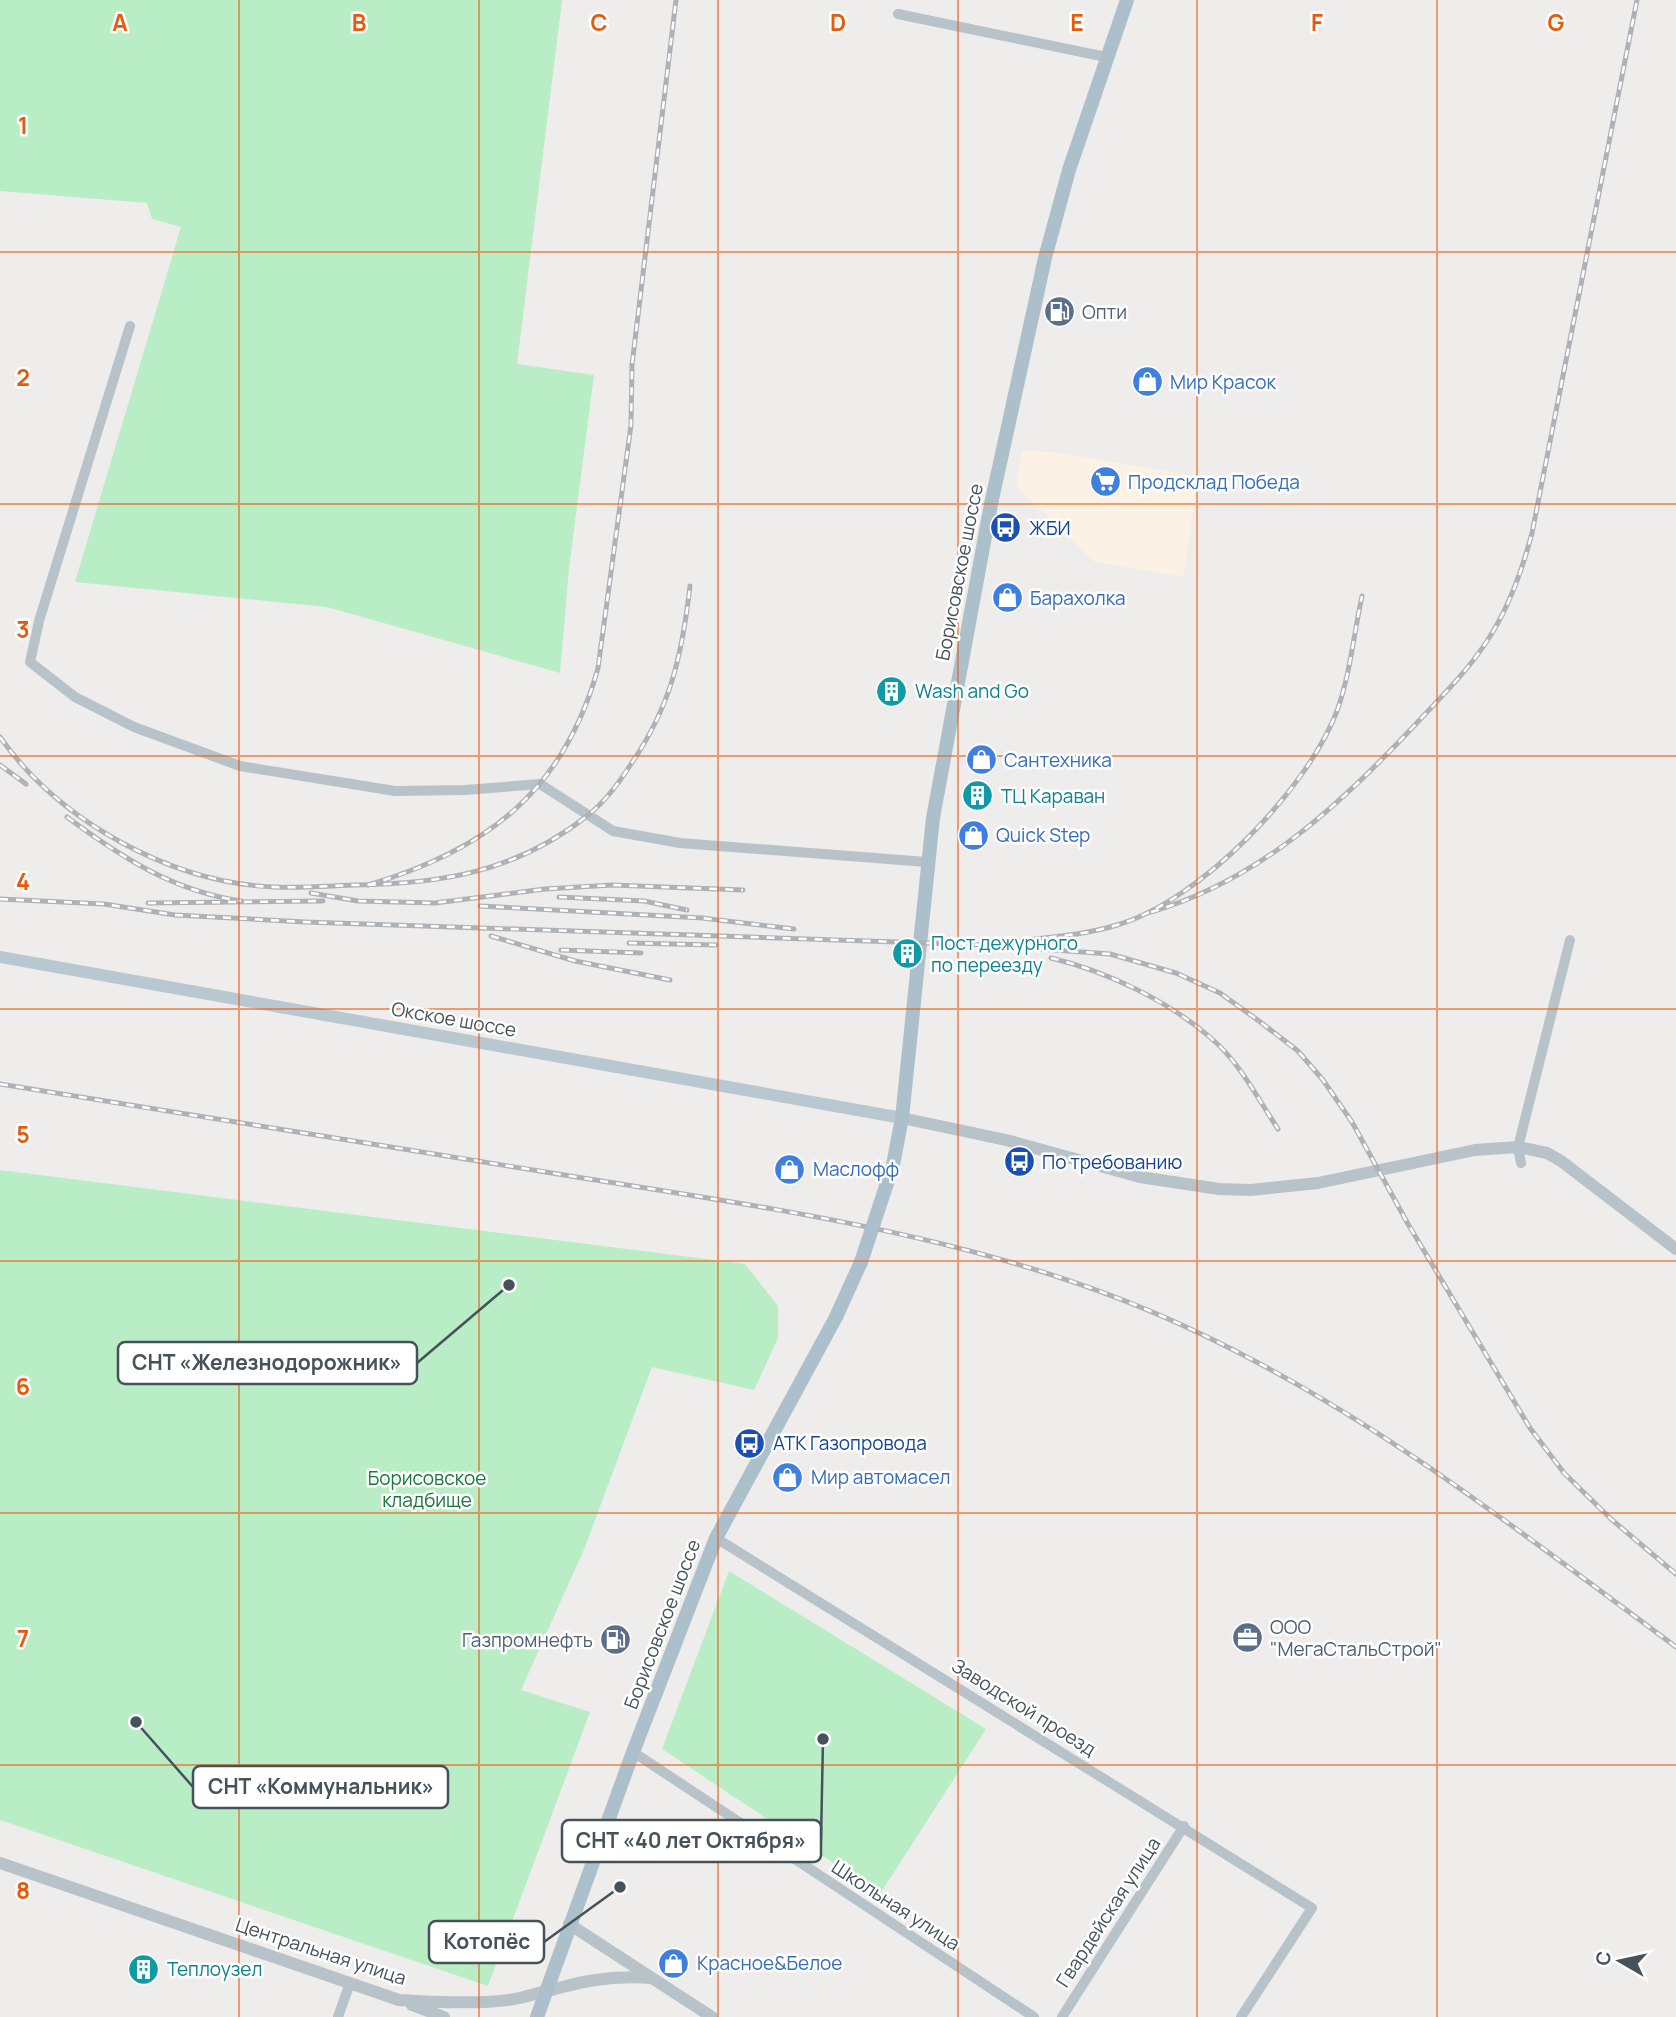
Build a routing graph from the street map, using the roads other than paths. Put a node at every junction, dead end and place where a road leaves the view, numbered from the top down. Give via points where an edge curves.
1 (1127, 0) edge
2 (898, 14) dead end
3 (1106, 57) junction
4 (130, 326) dead end
5 (927, 862) junction
6 (1570, 940) dead end
7 (0, 957) edge
8 (902, 1118) junction
9 (1518, 1147) junction
10 (1521, 1163) dead end
11 (1676, 1249) edge
12 (716, 1538) junction
13 (632, 1752) junction
14 (1184, 1826) junction
15 (0, 1863) edge
16 (569, 1924) junction
17 (651, 1978) junction
18 (350, 1983) junction
19 (546, 1989) junction
20 (399, 2000) junction
21 (338, 2017) edge
22 (444, 2017) edge
23 (537, 2017) edge
24 (712, 2017) edge
25 (1034, 2017) edge
26 (1062, 2017) edge
27 (1241, 2017) edge

1 - 3 main road, Борисовское шоссе
2 - 3 street
3 - 5 main road, Борисовское шоссе via 1066,182 1025,349 942,760
4 - 5 street via 30,662 75,697 134,727 240,766 395,791 540,784 614,831 680,843
5 - 8 main road, Борисовское шоссе
6 - 9 street
7 - 8 main road, Окское шоссе
8 - 9 street via 1006,1140 1140,1177 1220,1189 1318,1183 1475,1150
8 - 12 main road, Борисовское шоссе, bridge via 893,1165 861,1262
9 - 10 street
9 - 11 street via 1561,1161
12 - 13 main road, Борисовское шоссе
12 - 14 street, Заводской проезд
13 - 16 main road, Борисовское шоссе
13 - 25 street, Школьная улица
14 - 26 street, Гвардейская улица
14 - 27 street, Заводской проезд via 1312,1908
15 - 18 street, Центральная улица
16 - 17 street
16 - 19 main road, Борисовское шоссе
17 - 19 street, Центральная улица via 576,1981
17 - 24 street
18 - 20 street, Центральная улица
18 - 21 street
19 - 20 street, Центральная улица via 522,1998
19 - 23 main road, Борисовское шоссе
20 - 22 street

